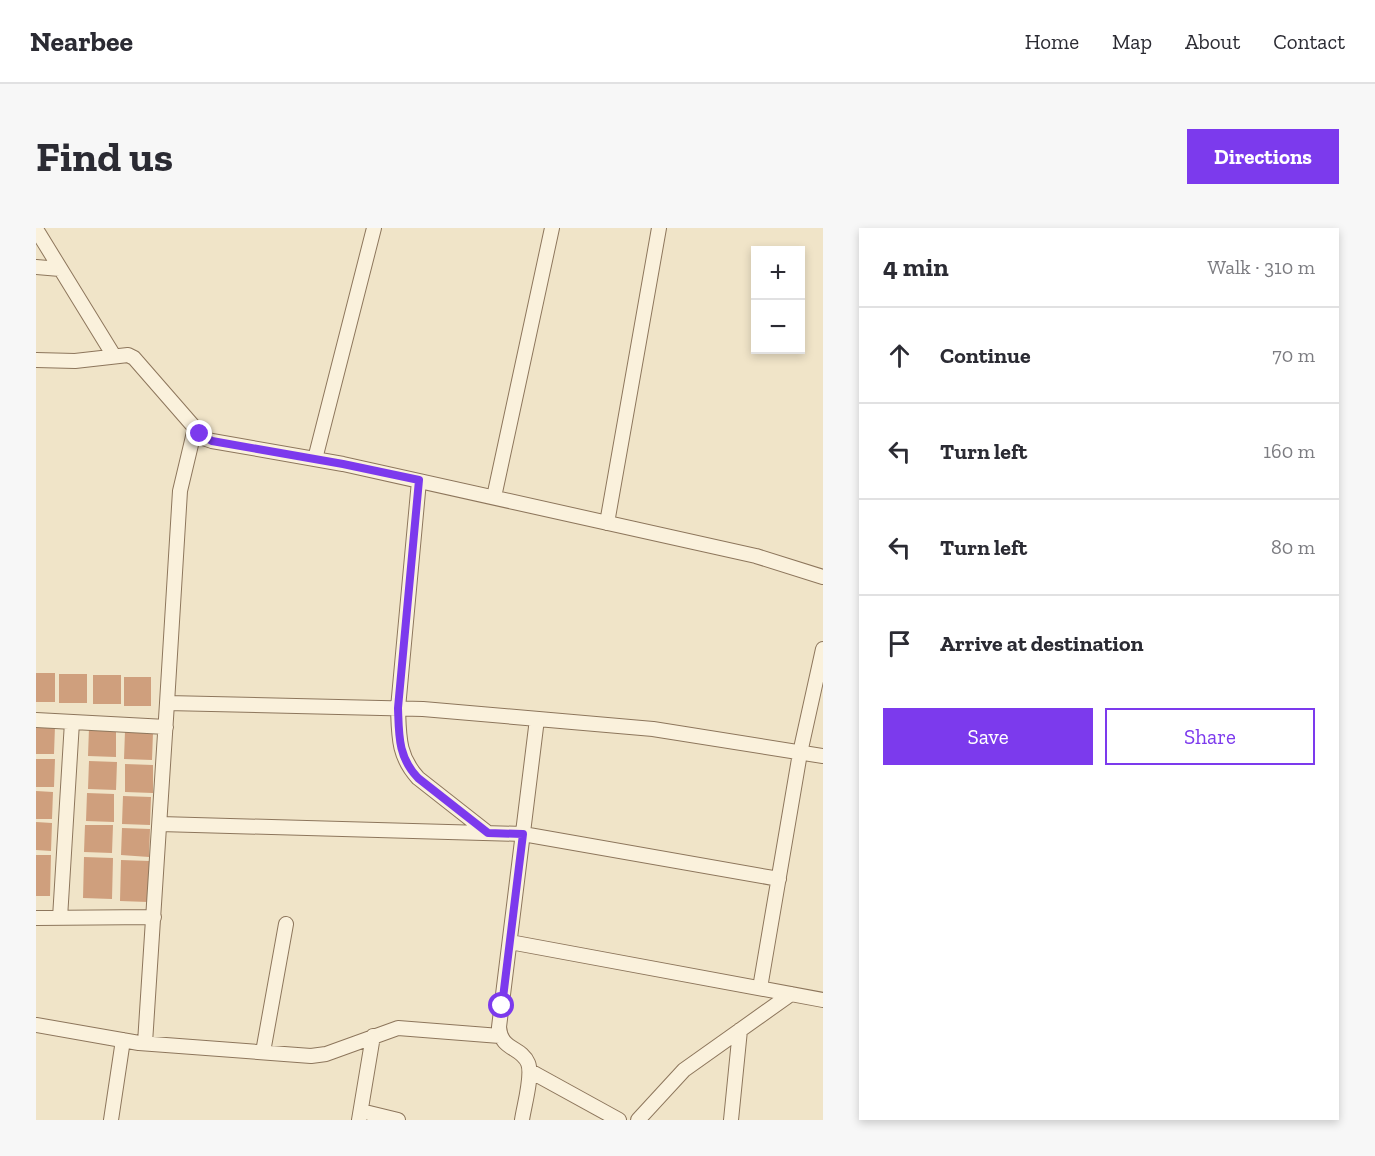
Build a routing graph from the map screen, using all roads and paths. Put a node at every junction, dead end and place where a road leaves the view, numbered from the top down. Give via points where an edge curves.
1 (374, 228) edge
2 (552, 228) edge
3 (659, 228) edge
4 (36, 230) edge
5 (36, 267) edge
6 (60, 269) junction
7 (114, 356) junction
8 (36, 360) edge
9 (195, 428) junction
10 (315, 459) junction
11 (419, 480) junction
12 (494, 497) junction
13 (607, 523) junction
14 (823, 577) edge
15 (823, 650) edge
16 (167, 703) junction
17 (398, 708) junction
18 (537, 719) junction
19 (36, 720) edge
20 (72, 723) junction
21 (166, 728) junction
22 (800, 753) junction
23 (823, 756) edge
24 (160, 824) junction
25 (488, 833) junction
26 (523, 834) junction
27 (779, 879) junction
28 (154, 917) junction
29 (36, 918) edge
30 (60, 918) junction
31 (286, 924) dead end
32 (510, 942) junction
33 (760, 988) junction
34 (791, 994) junction
35 (823, 1000) edge
36 (36, 1025) edge
37 (740, 1030) junction
38 (373, 1036) junction
39 (500, 1036) junction
40 (123, 1040) junction
41 (145, 1043) junction
42 (263, 1052) junction
43 (530, 1071) junction
44 (360, 1115) edge
45 (111, 1120) edge
46 (398, 1120) edge
47 (522, 1120) edge
48 (619, 1120) edge
49 (638, 1120) edge
50 (731, 1120) edge

1 - 10 street
2 - 12 street
3 - 13 street
4 - 6 street
5 - 6 street
6 - 7 street
7 - 8 street
7 - 9 street via 134,358
9 - 10 street via 212,441
9 - 16 street via 180,491
10 - 11 street
11 - 12 street
11 - 17 street
12 - 13 street
13 - 14 street via 756,556
15 - 22 street
16 - 17 street
16 - 21 street
17 - 18 street
17 - 25 street via 400,740 409,768
18 - 22 street via 653,729
18 - 26 street
19 - 20 street
20 - 21 street
20 - 30 street
21 - 24 street
22 - 23 street
22 - 27 street
24 - 25 street
24 - 28 street
25 - 26 street
26 - 27 street
26 - 32 street
27 - 33 street
28 - 30 street
28 - 41 street
29 - 30 street
31 - 42 street
32 - 33 street
32 - 39 street
33 - 34 street
34 - 35 street
34 - 37 street
36 - 40 street
37 - 49 street via 684,1070
37 - 50 street
38 - 39 street via 398,1028
38 - 42 street via 319,1055
38 - 44 street
39 - 43 street via 525,1058
40 - 41 street
40 - 45 street
41 - 42 street
43 - 47 street
43 - 48 street
44 - 46 street

